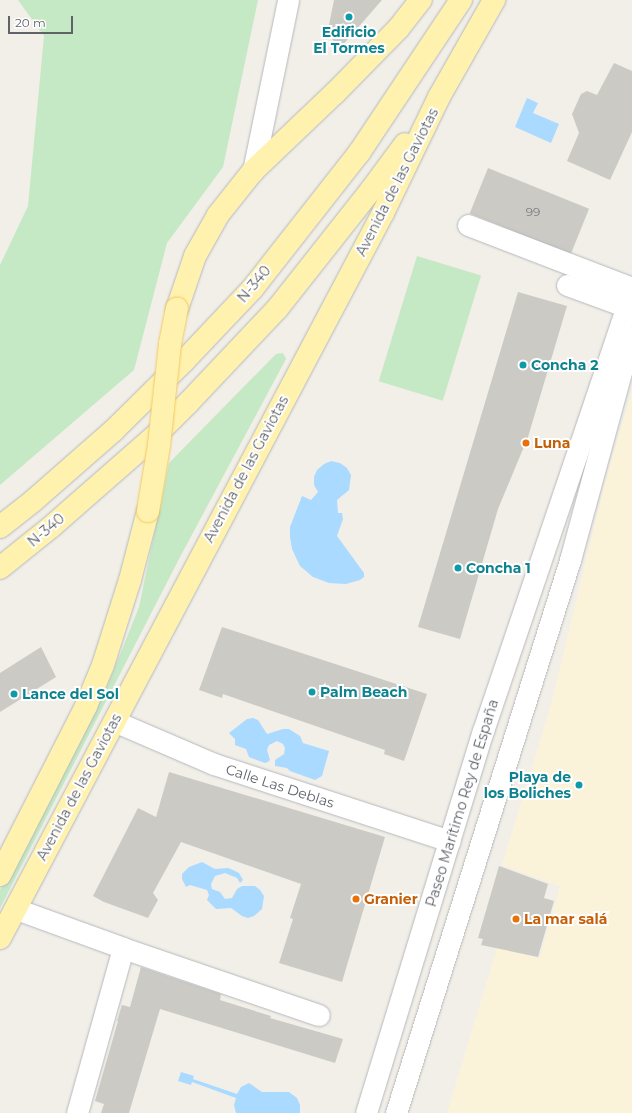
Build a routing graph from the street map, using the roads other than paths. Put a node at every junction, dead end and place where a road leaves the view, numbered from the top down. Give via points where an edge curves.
1 (288, 0) edge
2 (421, 0) edge
3 (461, 0) edge
4 (494, 0) edge
5 (439, 97) junction
6 (253, 171) junction
7 (468, 225) dead end
8 (566, 285) dead end
9 (630, 295) edge
10 (632, 331) edge
11 (0, 527) edge
12 (0, 568) edge
13 (114, 722) junction
14 (450, 841) junction
15 (0, 876) edge
16 (16, 909) junction
17 (0, 938) edge
18 (123, 948) junction
19 (320, 1015) dead end
20 (77, 1113) edge
21 (366, 1113) edge
22 (396, 1113) edge

1 - 6 street
2 - 6 main road, Avenida de las Gaviotas via 388,40
3 - 11 main road, N-340 via 359,153 253,288 114,430
4 - 5 main road, Avenida de las Gaviotas
5 - 12 main road, N-340 via 372,190 272,315 156,435
5 - 13 main road, Avenida de las Gaviotas via 382,213
6 - 15 main road, Avenida de las Gaviotas, bridge via 218,215 195,256 177,309 148,511 130,580 103,665 86,706
7 - 9 street
8 - 9 street
9 - 14 street, Paseo Marítimo Rey de España via 485,724
10 - 22 street via 570,560
13 - 14 street, Calle Las Deblas via 214,764
13 - 16 main road, Avenida de las Gaviotas
14 - 21 street, Paseo Marítimo Rey de España
16 - 17 main road, Avenida de las Gaviotas
16 - 18 street
18 - 19 street
18 - 20 street

